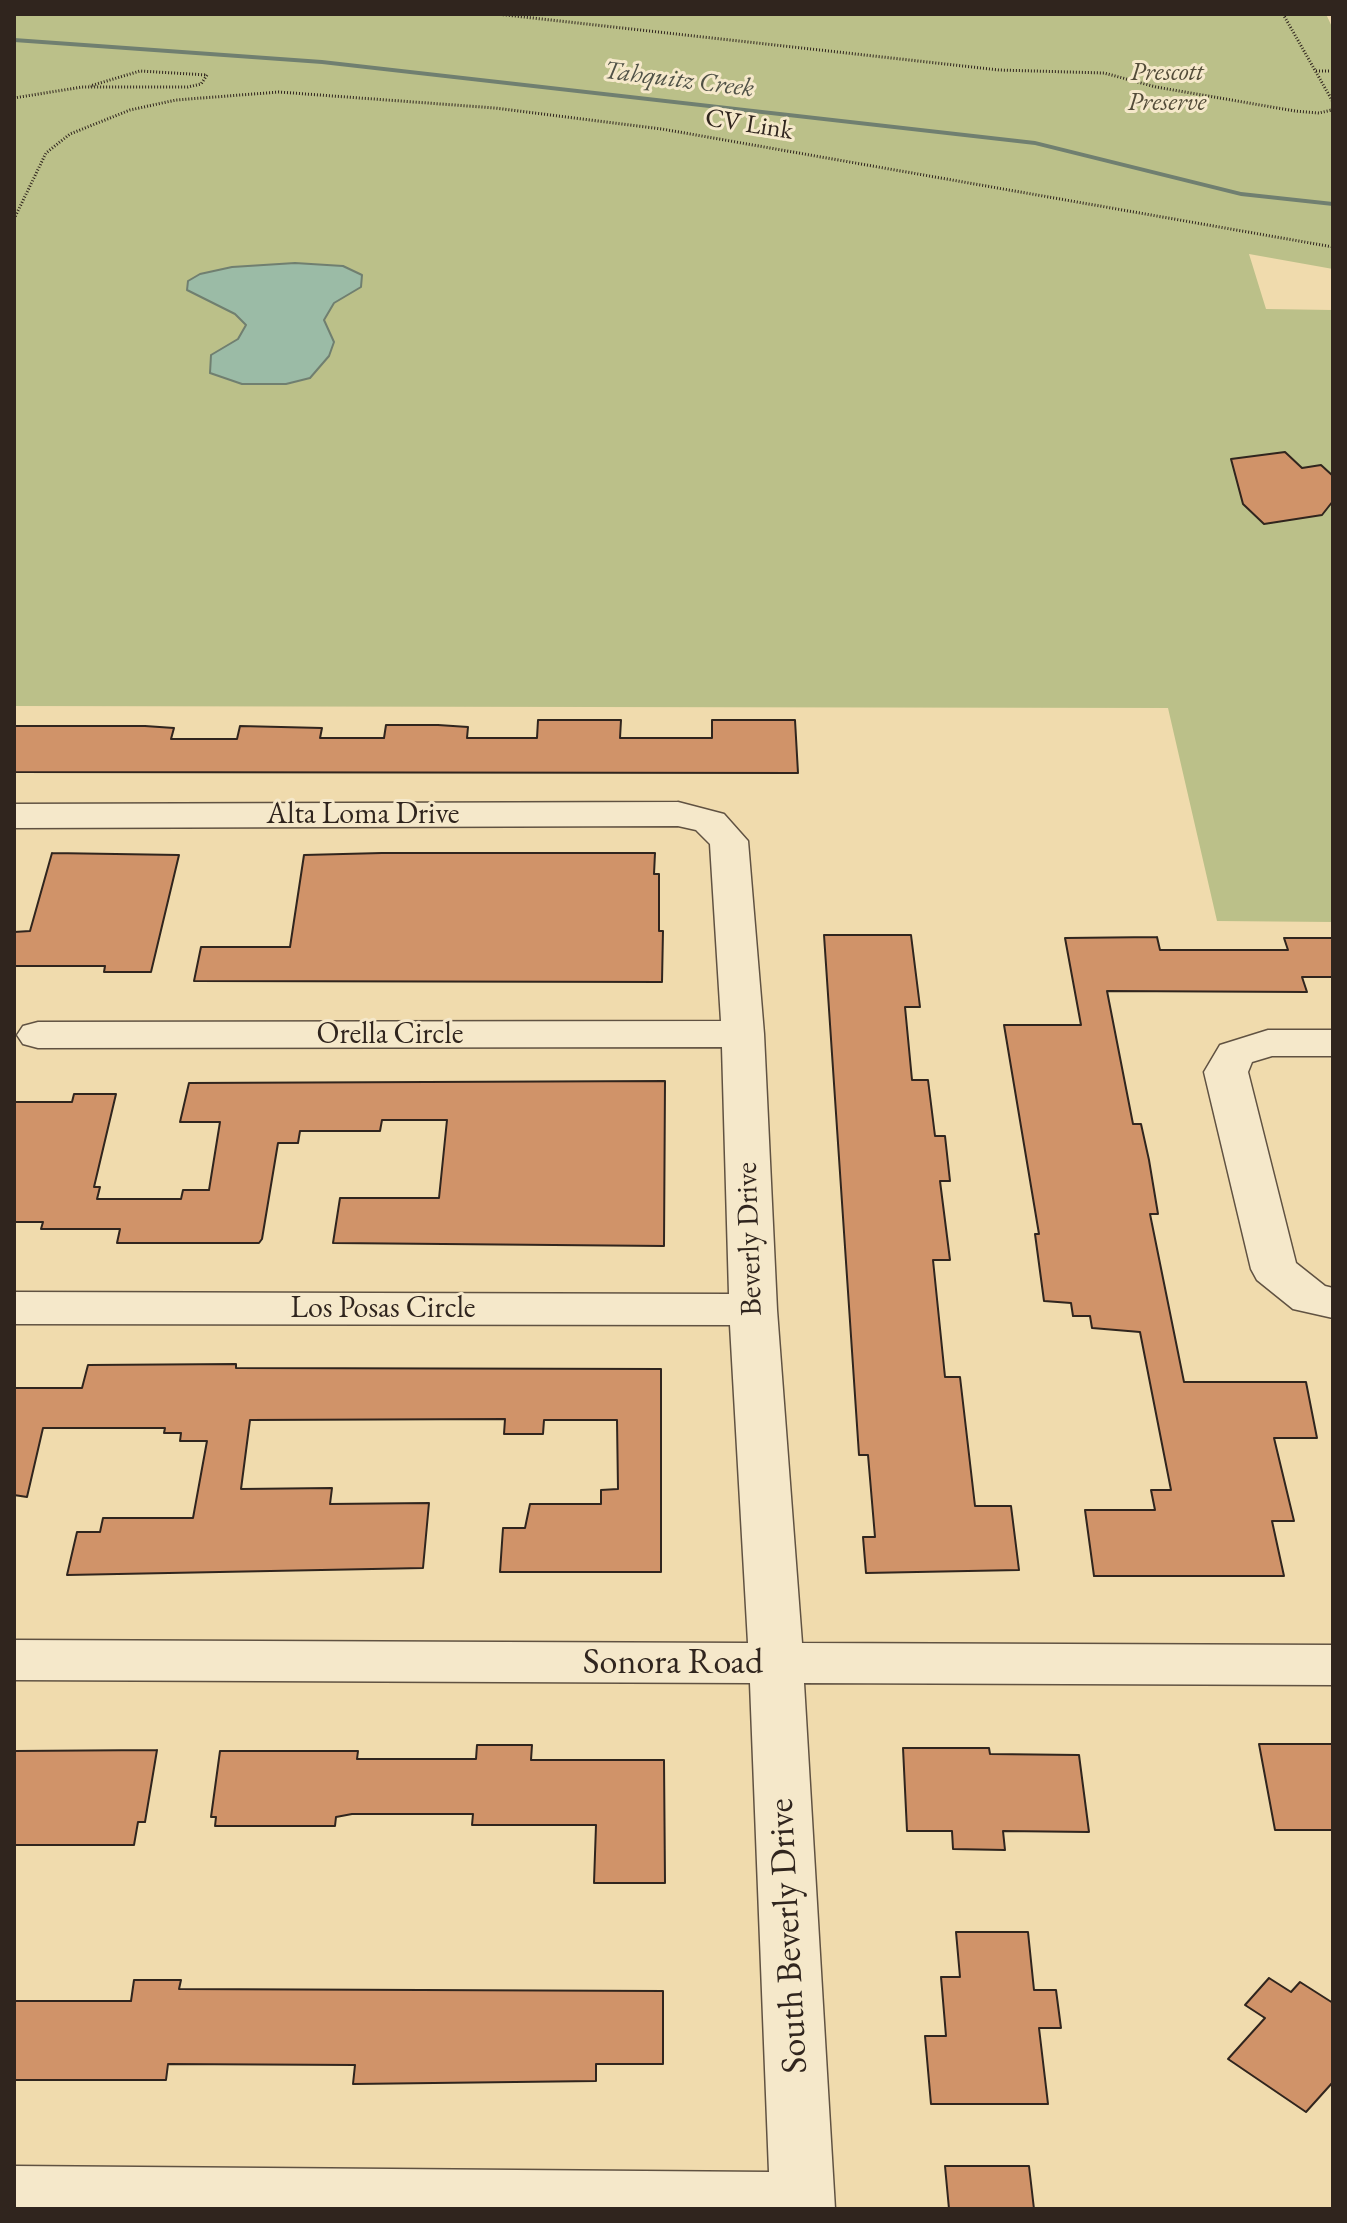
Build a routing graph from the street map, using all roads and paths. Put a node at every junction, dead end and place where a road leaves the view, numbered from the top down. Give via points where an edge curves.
1 (497, 14) edge
2 (1283, 14) edge
3 (1316, 71) junction
4 (1333, 71) edge
5 (90, 86) junction
6 (14, 98) edge
7 (1333, 104) edge
8 (14, 219) edge
9 (1333, 247) edge
10 (14, 816) edge
11 (710, 822) joint
12 (743, 1034) junction
13 (38, 1035) dead end
14 (1333, 1043) edge
15 (1333, 1303) edge
16 (14, 1308) edge
17 (753, 1310) junction
18 (14, 1660) edge
19 (776, 1663) junction
20 (1333, 1665) edge
21 (47, 2199) edge
22 (803, 2205) edge

1 - 7 path via 999,70 1104,73 1295,111 1319,113
2 - 3 path
3 - 4 path
3 - 7 path
5 - 5 path via 188,87 201,84 207,75 140,71
5 - 6 path
8 - 9 path, CV Link via 46,153 70,134 130,110 176,100 279,92 495,108 662,129
10 - 11 street, Alta Loma Drive via 678,814
11 - 12 street, Beverly Drive via 729,841
12 - 13 street, Orella Circle
12 - 17 street, Beverly Drive
14 - 15 street via 1268,1043 1235,1054 1226,1072 1274,1269 1310,1298
16 - 17 street, Los Posas Circle
17 - 19 street, Beverly Drive
18 - 19 street, Sonora Road
19 - 20 street, Sonora Road
19 - 22 street, South Beverly Drive
21 - 22 street

